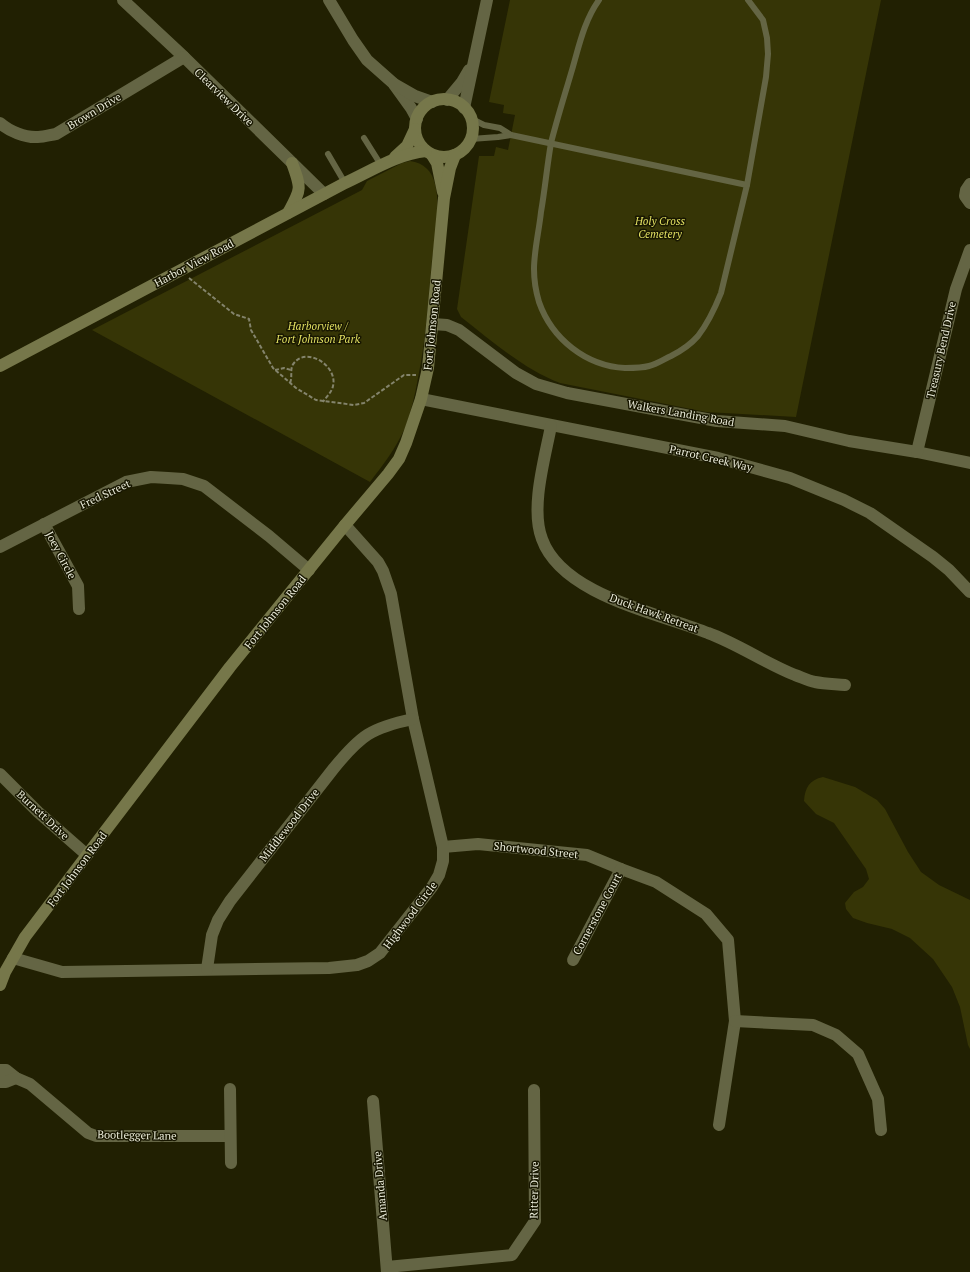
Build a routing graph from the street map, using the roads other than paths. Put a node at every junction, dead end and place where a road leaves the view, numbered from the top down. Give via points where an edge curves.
1 (123, 0) edge
2 (329, 0) edge
3 (487, 0) edge
4 (599, 0) edge
5 (748, 0) edge
6 (184, 57) junction
7 (475, 58) junction
8 (393, 83) junction
9 (447, 100) junction
10 (432, 102) junction
11 (464, 108) junction
12 (472, 119) junction
13 (0, 123) edge
14 (416, 124) junction
15 (511, 135) junction
16 (364, 138) dead end
17 (471, 139) junction
18 (551, 143) junction
19 (429, 153) junction
20 (328, 154) dead end
21 (455, 155) junction
22 (292, 163) junction
23 (385, 164) junction
24 (345, 184) junction
25 (970, 184) edge
26 (747, 185) junction
27 (324, 194) junction
28 (444, 198) junction
29 (970, 203) edge
30 (288, 214) junction
31 (970, 250) edge
32 (433, 324) junction
33 (0, 366) edge
34 (421, 399) junction
35 (551, 426) junction
36 (917, 452) junction
37 (970, 463) edge
38 (44, 524) junction
39 (345, 525) junction
40 (0, 546) edge
41 (309, 570) junction
42 (970, 592) edge
43 (79, 609) dead end
44 (845, 685) dead end
45 (413, 719) junction
46 (0, 774) edge
47 (443, 847) junction
48 (87, 855) junction
49 (620, 869) junction
50 (13, 958) junction
51 (573, 960) dead end
52 (207, 969) junction
53 (0, 985) edge
54 (735, 1021) junction
55 (0, 1070) edge
56 (16, 1078) junction
57 (0, 1082) edge
58 (230, 1089) dead end
59 (534, 1090) dead end
60 (373, 1101) dead end
61 (719, 1125) dead end
62 (881, 1130) dead end
63 (230, 1136) junction
64 (231, 1163) dead end
65 (387, 1270) edge

1 - 6 street, Clearview Drive
2 - 8 street via 367,60
3 - 7 street
4 - 18 lane via 583,30
5 - 26 lane via 763,20 768,54
6 - 13 street, Brown Drive via 56,134 37,138 21,135
6 - 22 street, Clearview Drive
7 - 9 street via 462,82
7 - 11 street
8 - 10 street via 415,96
8 - 14 street via 411,108
9 - 10 main road
9 - 11 main road via 456,102
10 - 14 main road via 420,112
11 - 12 main road
12 - 15 lane via 484,125 500,128
12 - 17 main road
14 - 19 main road via 416,137
14 - 23 main road, Harbor View Road via 407,146
15 - 17 lane
15 - 18 lane
16 - 23 lane
17 - 21 main road via 467,146
18 - 26 lane
18 - 26 lane via 534,268 539,301 546,318 567,345 580,354 617,367 649,366 682,350 697,337 721,293
19 - 21 main road via 440,157
19 - 23 main road, Harbor View Road via 415,152
19 - 28 main road, Fort Johnson Road via 437,163
20 - 24 lane
21 - 28 main road, Fort Johnson Road
22 - 27 street, Clearview Drive
22 - 30 main road via 300,183 298,194
23 - 24 main road, Harbor View Road
24 - 27 main road, Harbor View Road
25 - 29 street via 965,196
27 - 30 main road, Harbor View Road
28 - 32 main road, Fort Johnson Road
30 - 33 main road, Harbor View Road
31 - 36 street, Treasury Bend Drive via 956,288
32 - 34 main road, Fort Johnson Road
32 - 36 street, Walkers Landing Road via 447,325 459,330 516,373 536,384 717,421 785,426
34 - 35 street, Parrot Creek Way
34 - 39 main road, Fort Johnson Road via 399,459
35 - 42 street, Parrot Creek Way via 718,458 790,478 870,513 933,557
35 - 44 street, Duck Hawk Retreat via 537,507 541,538 557,564 574,578 609,598 709,633 781,669 814,682
36 - 37 street, Walkers Landing Road
38 - 40 street, Fred Street
38 - 41 street, Fred Street via 126,482 151,477 183,479 204,486
38 - 43 street, Joey Circle via 78,586
39 - 41 main road, Fort Johnson Road
39 - 45 street, Highwood Circle via 378,562 392,594
41 - 48 main road, Fort Johnson Road via 230,667
45 - 47 street, Highwood Circle
45 - 52 street, Middlewood Drive via 377,729 348,750 230,901 212,935
46 - 48 street, Burnett Drive
47 - 49 street, Shortwood Street via 478,844 587,855
47 - 52 street, Highwood Circle via 439,875 432,887 380,953 368,961 329,968
48 - 50 main road, Fort Johnson Road
49 - 51 street, Cornerstone Court
49 - 54 street, Shortwood Street via 656,882 706,914 728,940
50 - 52 street, Highwood Circle via 62,972
50 - 53 main road, Fort Johnson Road
54 - 61 street, Shortwood Street
54 - 62 street via 813,1025 836,1035 858,1054 878,1099
55 - 56 street, Bootlegger Lane via 6,1070
56 - 57 street
56 - 63 street, Bootlegger Lane via 30,1084 88,1133 96,1136
58 - 63 street
59 - 65 street, Ritter Drive via 535,1221 512,1255
60 - 65 street, Amanda Drive
63 - 64 street

